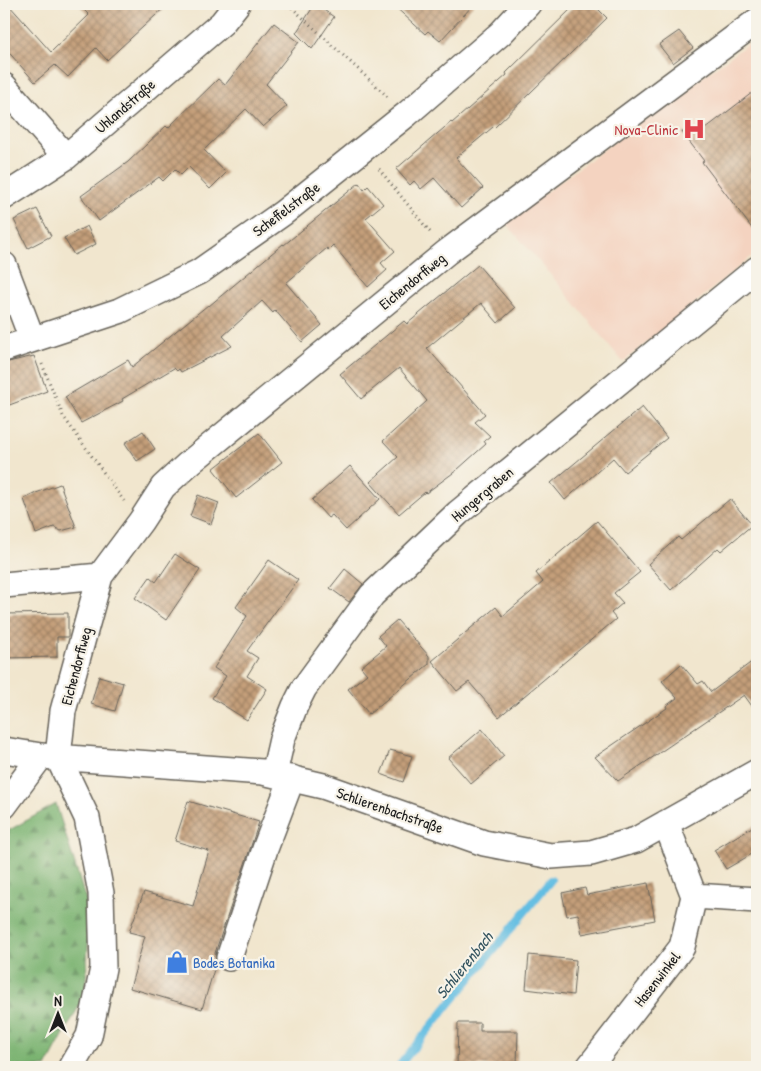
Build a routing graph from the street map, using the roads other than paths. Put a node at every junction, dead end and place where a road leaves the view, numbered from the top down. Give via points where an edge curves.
1 (237, 4) edge
2 (528, 4) edge
3 (757, 21) edge
4 (4, 86) edge
5 (66, 158) junction
6 (4, 197) edge
7 (4, 265) edge
8 (757, 269) edge
9 (32, 339) junction
10 (4, 349) edge
11 (100, 576) junction
12 (4, 585) edge
13 (4, 750) edge
14 (49, 756) junction
15 (757, 772) edge
16 (283, 776) junction
17 (4, 806) edge
18 (666, 823) junction
19 (694, 896) junction
20 (757, 900) edge
21 (229, 958) dead end
22 (71, 1067) edge
23 (589, 1067) edge

1 - 5 street, Uhlandstraße via 222,23
2 - 9 street, Scheffelstraße via 501,33 407,114 283,213 199,272 119,311
3 - 11 street, Eichendorffweg via 447,252 187,466 163,487
4 - 5 street
5 - 6 street, Uhlandstraße
7 - 9 street
8 - 16 street, Hungergraben via 458,513 372,595 304,688 295,706 282,739
9 - 10 street, Scheffelstraße
11 - 12 street
11 - 14 street, Eichendorffweg
13 - 14 street, Schlierenbachstraße
14 - 16 street, Schlierenbachstraße
14 - 17 street
14 - 22 street via 87,818 101,893 103,968 89,1036
15 - 18 street, Schlierenbachstraße
16 - 18 street, Schlierenbachstraße via 323,786 484,843 551,856 591,853 636,840
16 - 21 street, Hungergraben via 265,849
18 - 19 street
19 - 20 street
19 - 23 street, Hasenwinkel via 682,947

